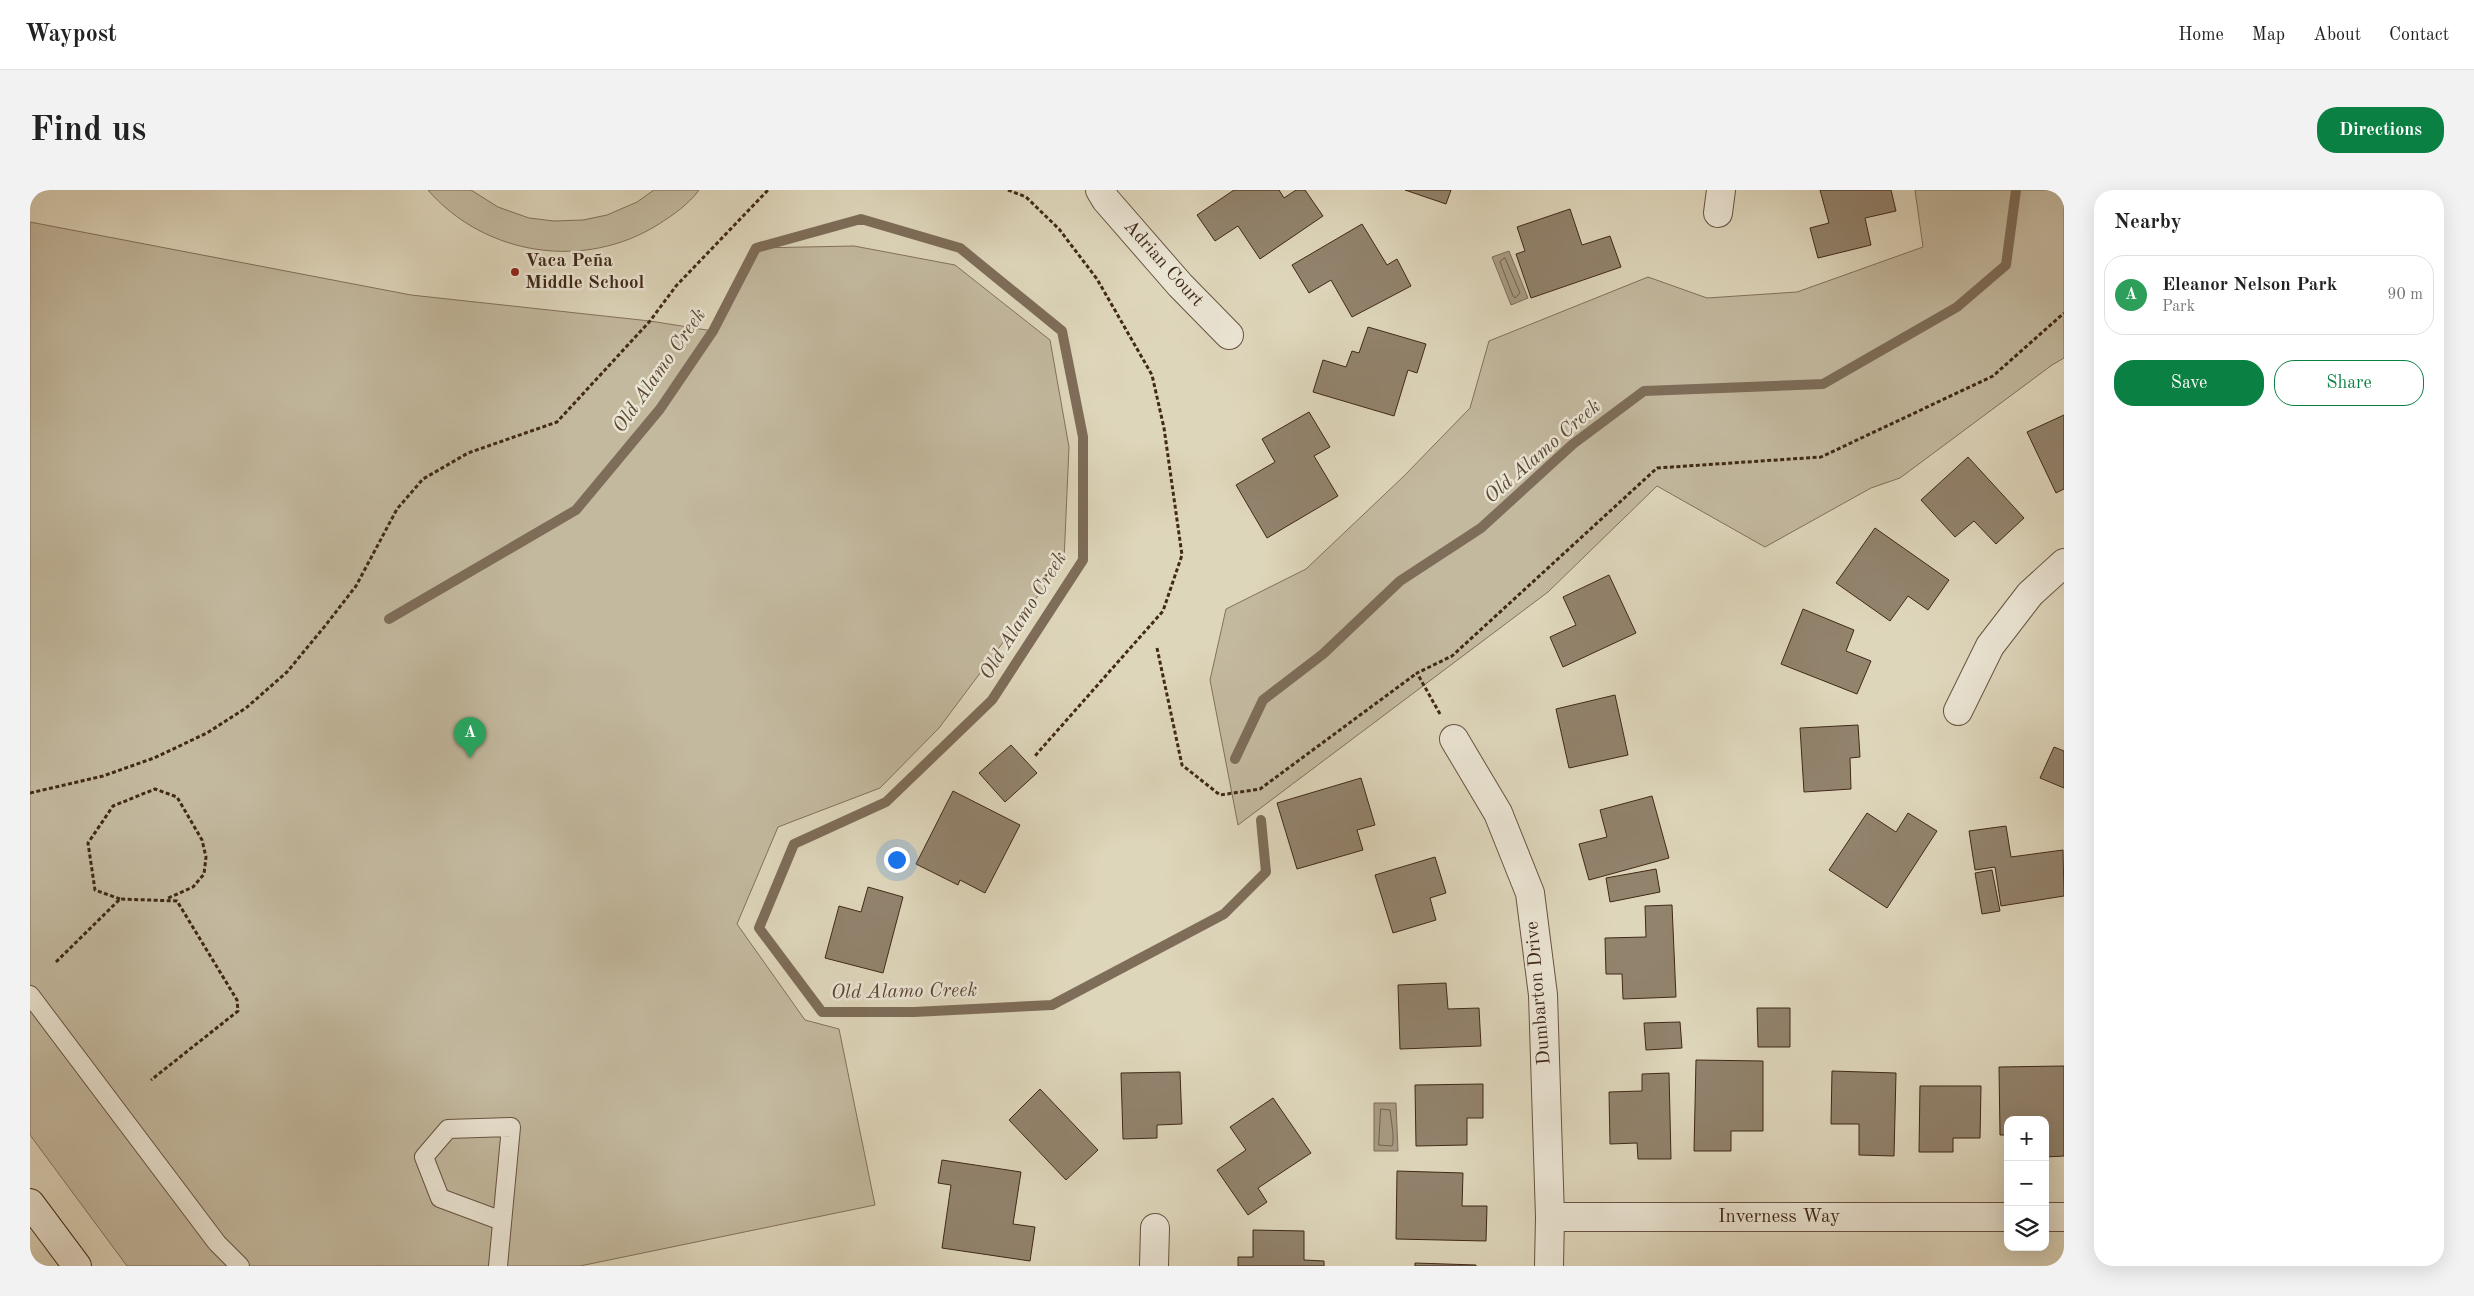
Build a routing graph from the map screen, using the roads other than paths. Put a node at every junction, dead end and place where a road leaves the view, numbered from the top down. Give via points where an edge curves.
1 (1100, 190) edge
2 (1229, 335) dead end
3 (2064, 563) edge
4 (1958, 712) dead end
5 (1454, 739) road end
6 (30, 995) edge
7 (30, 1203) edge
8 (1550, 1217) junction
9 (2004, 1217) edge
10 (2049, 1217) edge
11 (2064, 1217) edge
12 (502, 1221) junction
13 (1155, 1228) dead end
14 (78, 1266) edge
15 (240, 1266) edge
16 (498, 1266) edge
17 (1154, 1266) edge
18 (1549, 1266) edge

1 - 2 street, Adrian Court via 1180,284
3 - 4 street via 2030,594 1990,646
5 - 8 street, Dumbarton Drive via 1498,813 1530,893 1543,994
6 - 15 lane via 216,1243
7 - 14 street
8 - 9 street, Inverness Way
8 - 18 street, Dumbarton Drive
10 - 11 street
12 - 12 lane via 511,1127 448,1129 424,1157 440,1198
12 - 16 lane
13 - 17 street

